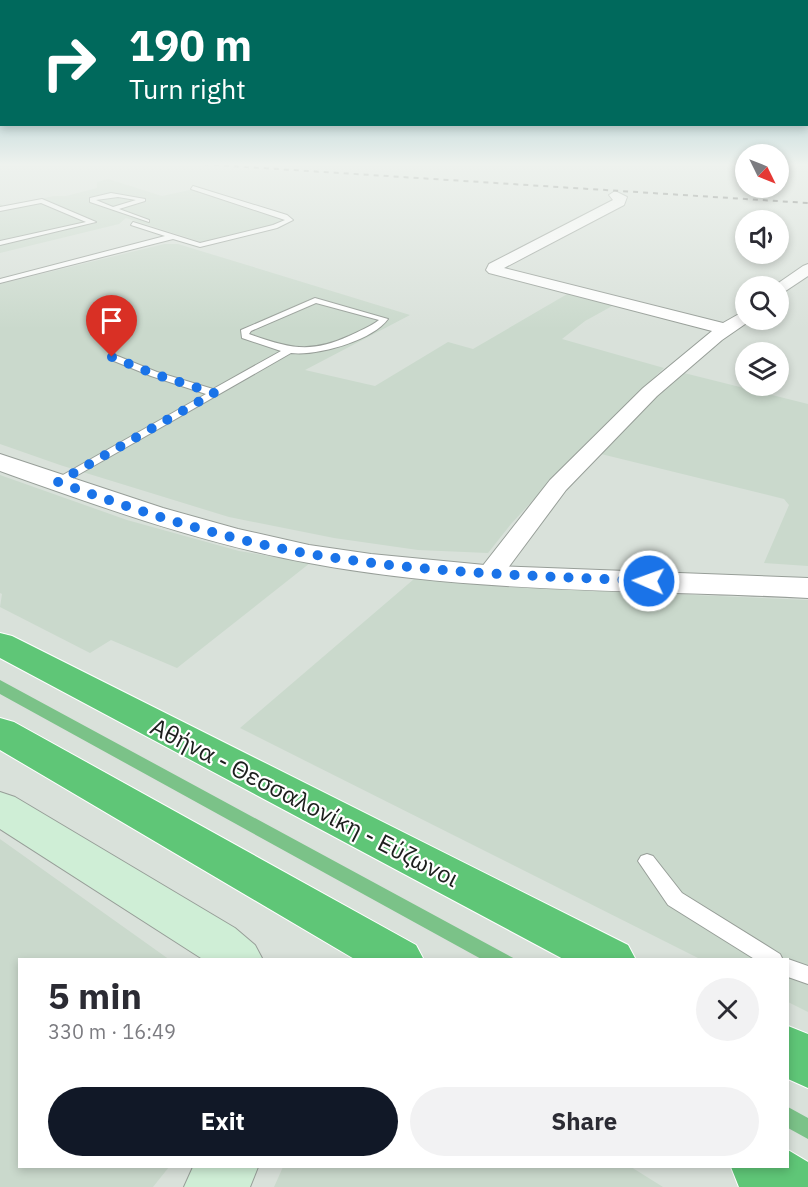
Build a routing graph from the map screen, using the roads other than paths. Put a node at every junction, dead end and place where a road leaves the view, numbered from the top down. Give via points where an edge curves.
1 (84, 218) edge
2 (139, 218) edge
3 (288, 218) edge
4 (587, 218) edge
5 (133, 224) dead end
6 (172, 237) junction
7 (0, 243) edge
8 (808, 269) edge
9 (0, 281) edge
10 (789, 283) edge
11 (735, 323) edge
12 (726, 329) junction
13 (289, 350) junction
14 (112, 357) dead end
15 (214, 393) junction
16 (0, 462) edge
17 (58, 482) junction
18 (490, 574) junction
19 (808, 588) edge
20 (0, 644) edge
21 (0, 732) edge
22 (0, 808) edge
23 (647, 861) dead end
24 (236, 958) edge
25 (396, 958) edge
26 (607, 958) edge
27 (770, 958) edge
28 (789, 968) edge
29 (808, 975) edge
30 (789, 1052) edge
31 (808, 1062) edge
32 (227, 1168) edge
33 (762, 1168) edge
34 (214, 1187) edge
35 (795, 1187) edge

1 - 7 lane via 93,222
2 - 6 lane via 183,234
3 - 6 lane via 283,225 206,245
4 - 12 street via 494,270
5 - 6 lane
6 - 9 lane
8 - 10 street
11 - 12 street
12 - 18 street via 650,392 558,485
13 - 13 lane via 333,347 384,319 315,300 244,332 245,336
13 - 15 lane
14 - 15 lane
15 - 17 lane
16 - 17 street
17 - 18 street via 168,520 262,544 366,562
18 - 19 street
20 - 26 highway, Αθήνα - Θεσσαλονίκη - Εύζωνοι
21 - 25 highway
22 - 24 main road via 188,922
23 - 27 lane via 675,899
28 - 29 lane
30 - 31 highway
32 - 34 main road
33 - 35 highway

